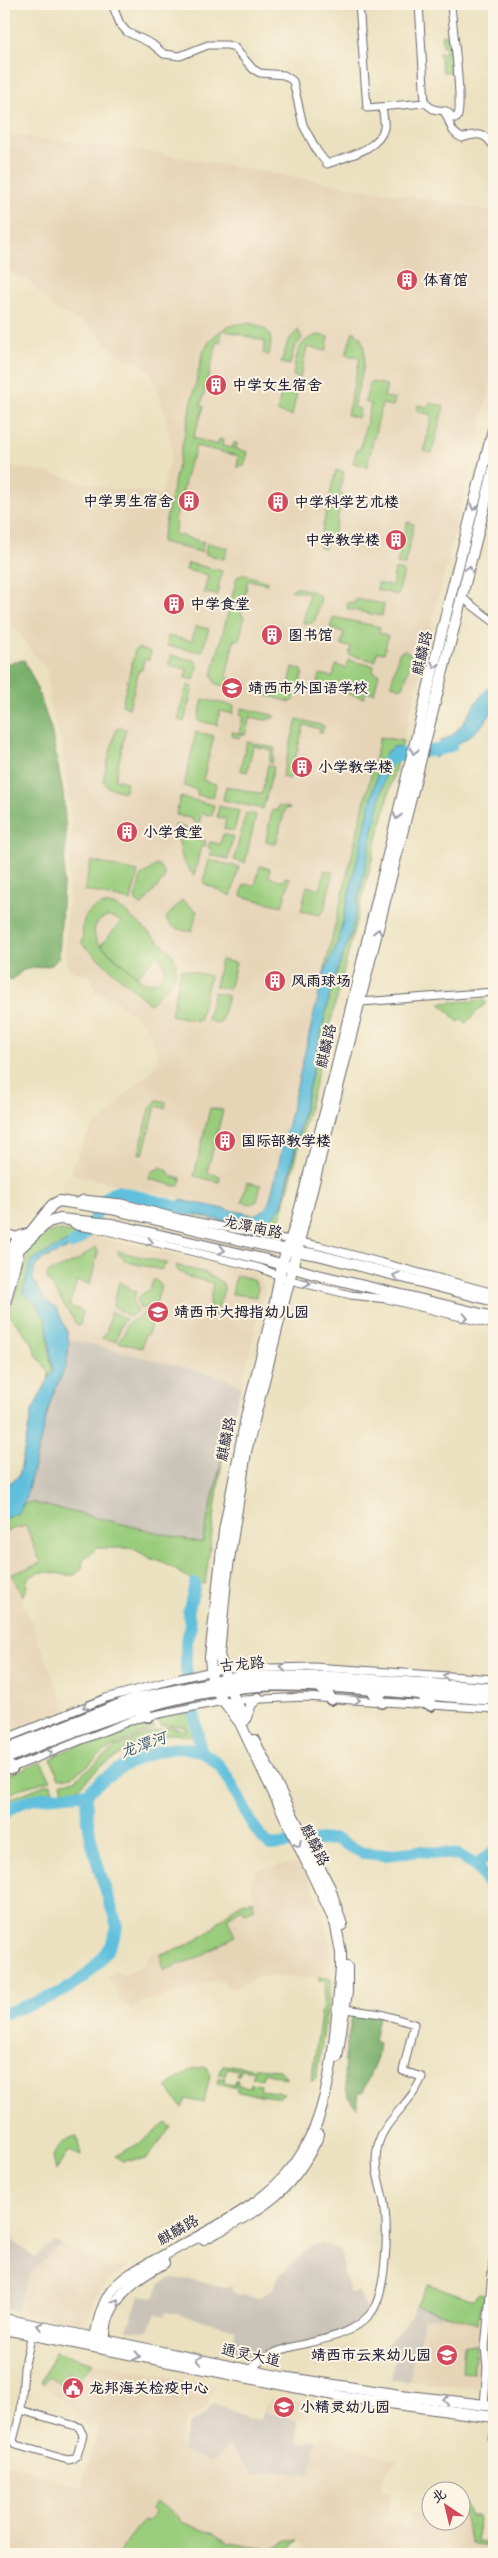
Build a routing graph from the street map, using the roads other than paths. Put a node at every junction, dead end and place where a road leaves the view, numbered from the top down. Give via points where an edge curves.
1 (112, 4) edge
2 (359, 4) edge
3 (419, 4) edge
4 (451, 4) edge
5 (425, 103) junction
6 (382, 108) junction
7 (444, 111) junction
8 (494, 147) edge
9 (494, 426) edge
10 (494, 469) edge
11 (461, 597) junction
12 (494, 622) edge
13 (422, 734) junction
14 (414, 769) junction
15 (494, 992) edge
16 (360, 1002) junction
17 (104, 1226) junction
18 (4, 1232) edge
19 (21, 1240) junction
20 (294, 1245) junction
21 (282, 1264) junction
22 (293, 1268) junction
23 (286, 1277) junction
24 (4, 1279) edge
25 (4, 1286) edge
26 (494, 1293) edge
27 (494, 1301) edge
28 (4, 1307) edge
29 (494, 1318) edge
30 (494, 1325) edge
31 (323, 1677) junction
32 (428, 1679) junction
33 (494, 1679) edge
34 (228, 1685) junction
35 (215, 1686) junction
36 (138, 1689) junction
37 (494, 1689) edge
38 (372, 1690) junction
39 (190, 1691) junction
40 (421, 1693) junction
41 (149, 1696) junction
42 (258, 1698) junction
43 (104, 1699) junction
44 (331, 1699) junction
45 (494, 1699) edge
46 (382, 1702) junction
47 (115, 1705) junction
48 (431, 1705) junction
49 (134, 1708) junction
50 (494, 1709) edge
51 (148, 1716) junction
52 (245, 1720) junction
53 (90, 1724) junction
54 (99, 1732) junction
55 (4, 1740) edge
56 (4, 1750) edge
57 (6, 1766) edge
58 (292, 1823) junction
59 (310, 1859) junction
60 (345, 2009) junction
61 (494, 2251) edge
62 (4, 2319) edge
63 (4, 2329) edge
64 (32, 2334) junction
65 (99, 2343) junction
66 (250, 2371) junction
67 (489, 2405) edge
68 (21, 2410) junction
69 (494, 2416) edge

1 - 6 street via 127,32 164,54 180,56 208,45 227,45 234,47 260,73 289,77 293,81 307,134 328,164 358,153 378,138 384,127
2 - 6 street via 366,106 368,109
3 - 5 street
4 - 7 street via 460,112 456,118
5 - 6 street
5 - 7 street
7 - 8 street via 456,135 462,138 478,133
9 -> 13 main road, 麒麟路 via 450,594
11 -> 10 main road, 麒麟路
11 - 12 street
11 - 13 main road, 麒麟路
13 - 14 main road, 麒麟路
16 -> 14 main road, 麒麟路
14 -> 20 main road, 麒麟路
15 - 16 street
16 - 20 main road, 麒麟路
17 - 19 main road, 龙潭南路 via 48,1222
17 -> 21 main road, 龙潭南路
17 -> 23 street
18 - 19 street
19 - 20 main road, 龙潭南路 via 59,1201 113,1205
19 - 24 main road via 7,1262
19 - 28 main road
20 - 21 main road, 麒麟路
20 - 22 main road, 麒麟路
20 - 26 street via 400,1266
27 -> 20 main road, 龙潭南路
21 - 22 main road, 龙潭南路
21 - 23 main road, 麒麟路
22 - 23 main road, 麒麟路
22 - 29 main road, 龙潭南路
23 -> 30 street via 351,1295 387,1299
23 - 34 main road, 麒麟路 via 236,1506 219,1655
23 - 35 main road, 麒麟路 via 247,1413 231,1492 210,1657
24 - 25 main road
31 - 32 main road, 古龙路
31 - 34 main road, 古龙路 via 271,1686
31 -> 34 street via 267,1667
31 - 38 main road, 古龙路
31 - 44 main road
33 -> 32 street
32 - 37 main road, 古龙路
34 - 35 main road, 古龙路
34 - 35 street
34 - 42 street
34 - 52 main road, 麒麟路
35 - 39 main road, 古龙路
35 - 39 street
35 - 58 main road, 麒麟路 via 240,1723
36 - 39 street
36 - 41 main road
36 - 43 street
38 - 40 main road, 古龙路
38 - 46 main road
39 - 41 main road, 古龙路
39 - 49 main road, 古龙路
39 - 51 street
40 - 45 main road, 古龙路
40 - 48 main road
41 - 47 main road, 古龙路
42 - 44 street
42 - 52 main road
43 - 47 main road
43 -> 55 street
44 -> 46 street
46 - 48 street
47 - 56 main road, 古龙路
48 - 50 street
49 - 51 main road
49 - 53 main road, 古龙路
51 - 54 street
52 - 58 main road, 麒麟路
53 - 54 main road
53 - 57 main road, 古龙路
57 -> 54 street
58 - 59 main road, 麒麟路
59 - 60 main road, 麒麟路 via 332,1892 342,1924 347,1963
59 - 65 main road, 麒麟路 via 336,1926 341,1954 329,2075 312,2134 297,2161 269,2193 114,2288 101,2308
65 -> 60 main road, 麒麟路 via 112,2308 140,2277 253,2214 284,2190 298,2173 310,2154 324,2118
60 - 66 street via 381,2014 414,2024 403,2071 422,2077 412,2098 383,2135 377,2148 377,2174 385,2210 385,2250 379,2299 371,2314 354,2327 326,2340 268,2354
61 - 67 street via 485,2348
65 -> 62 main road, 通灵大道
63 - 64 main road, 通灵大道
64 - 65 main road, 通灵大道
64 - 68 street via 24,2368
66 -> 65 main road, 通灵大道
65 -> 69 main road, 通灵大道 via 344,2397
67 -> 66 main road, 通灵大道 via 400,2395
68 - 68 street via 79,2427 84,2435 77,2456 68,2460 16,2445 13,2439

